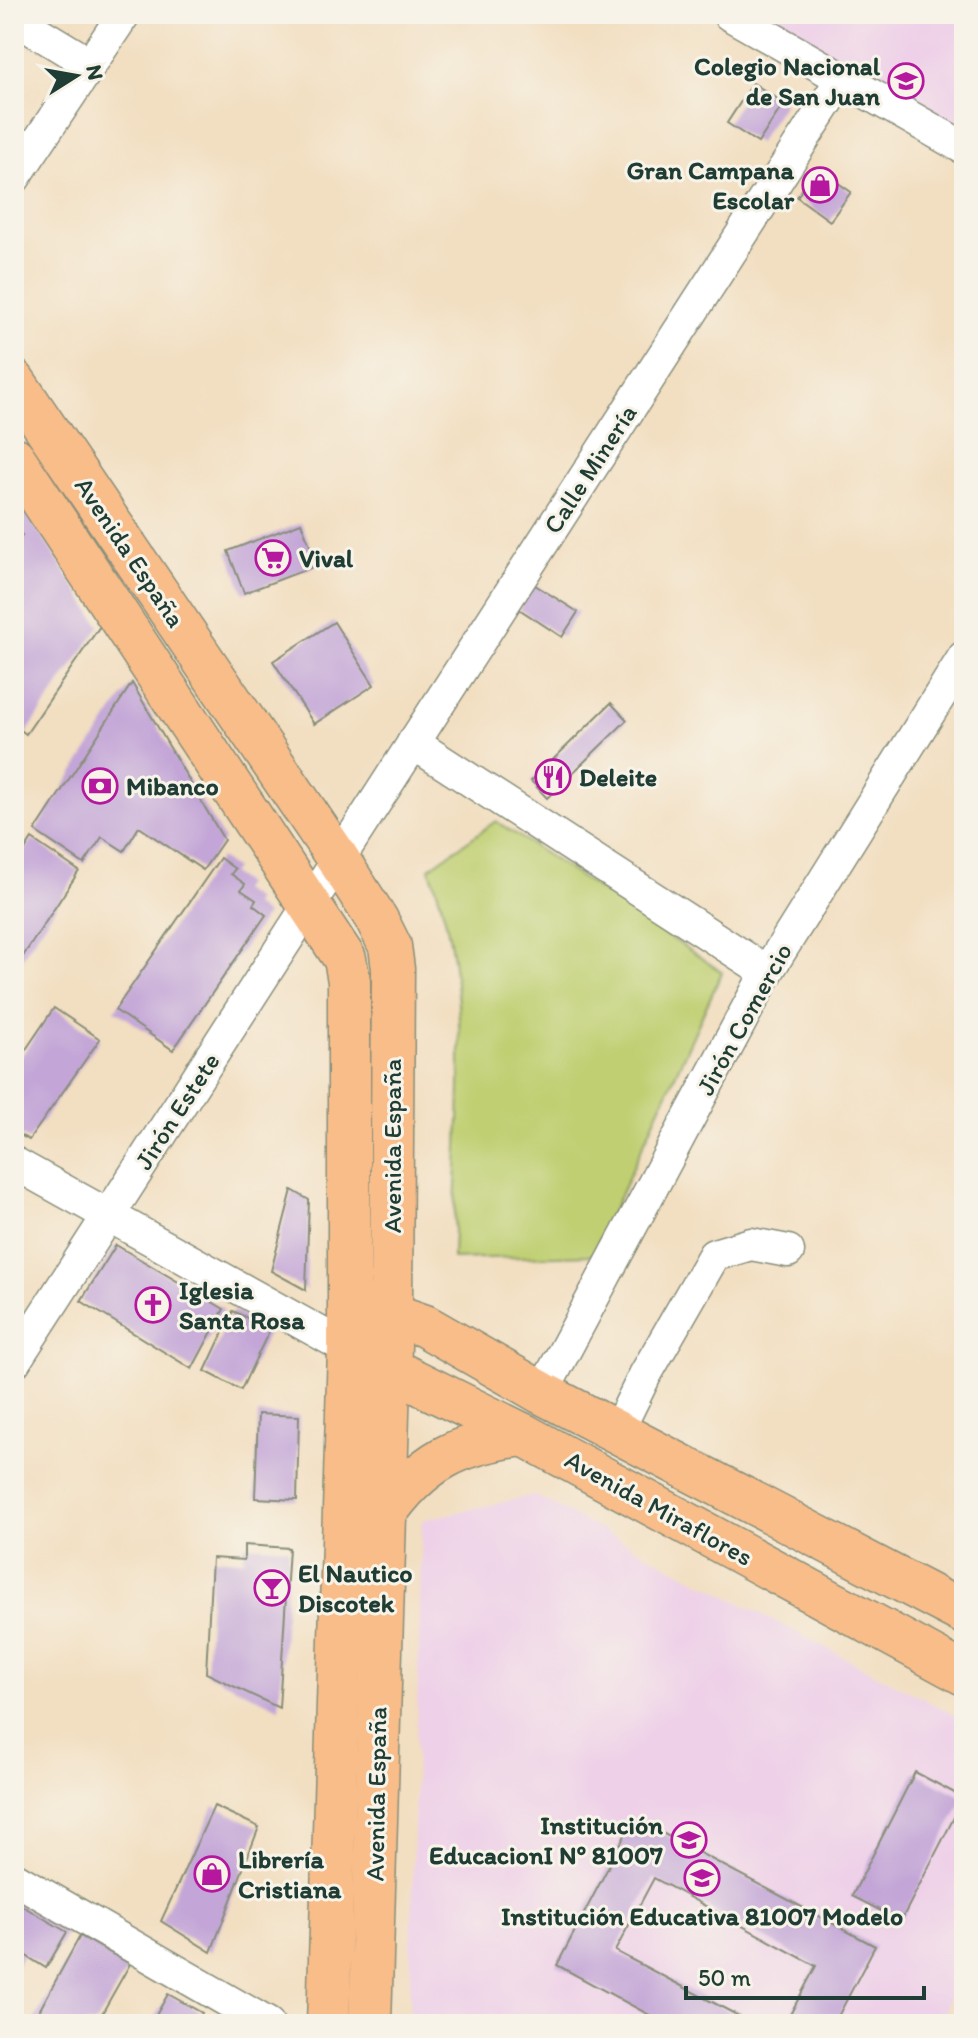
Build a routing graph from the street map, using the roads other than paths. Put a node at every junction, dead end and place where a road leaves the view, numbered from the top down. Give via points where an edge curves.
1 (124, 14) edge
2 (729, 14) edge
3 (14, 18) edge
4 (90, 64) junction
5 (842, 79) junction
6 (964, 148) edge
7 (14, 178) edge
8 (14, 381) edge
9 (14, 458) edge
10 (964, 657) edge
11 (413, 743) junction
12 (338, 859) junction
13 (309, 904) junction
14 (767, 972) junction
15 (14, 1163) edge
16 (110, 1216) junction
17 (788, 1251) dead end
18 (350, 1301) junction
19 (391, 1313) junction
20 (349, 1349) junction
21 (14, 1362) edge
22 (388, 1367) junction
23 (542, 1393) junction
24 (617, 1432) junction
25 (524, 1435) junction
26 (383, 1517) junction
27 (964, 1613) edge
28 (961, 1665) edge
29 (14, 1878) edge
30 (268, 2024) edge
31 (328, 2024) edge
32 (370, 2024) edge

1 - 4 street
2 - 5 street
3 - 4 street
4 - 7 street
5 - 6 street
5 - 11 street, Calle Minería
8 - 12 main road, Avenida España
9 - 13 main road, Avenida España
10 - 14 street, Jirón Comercio
11 - 12 street, Calle Minería
11 - 14 street
12 - 13 street, Jirón Estete
12 - 19 main road, Avenida España via 390,946 393,969
13 - 16 street, Jirón Estete
13 - 18 main road, Avenida España via 345,959 349,981
14 - 23 street, Jirón Comercio
15 - 16 street
16 - 20 street
16 - 21 street, Jirón Estete
17 - 24 street via 751,1244 714,1255
18 - 19 main road, Avenida Miraflores
18 - 20 main road, Avenida España
19 - 22 main road, Avenida España
19 - 23 main road, Avenida Miraflores via 425,1326
20 - 22 main road, Avenida Miraflores
20 - 31 main road, Avenida España
22 - 25 main road, Avenida Miraflores
22 - 26 main road, Avenida España
23 - 24 main road, Avenida Miraflores
24 - 27 main road, Avenida Miraflores
25 - 26 main road via 482,1440 444,1456 399,1493
25 - 28 main road, Avenida Miraflores
26 - 32 main road, Avenida España
29 - 30 street

